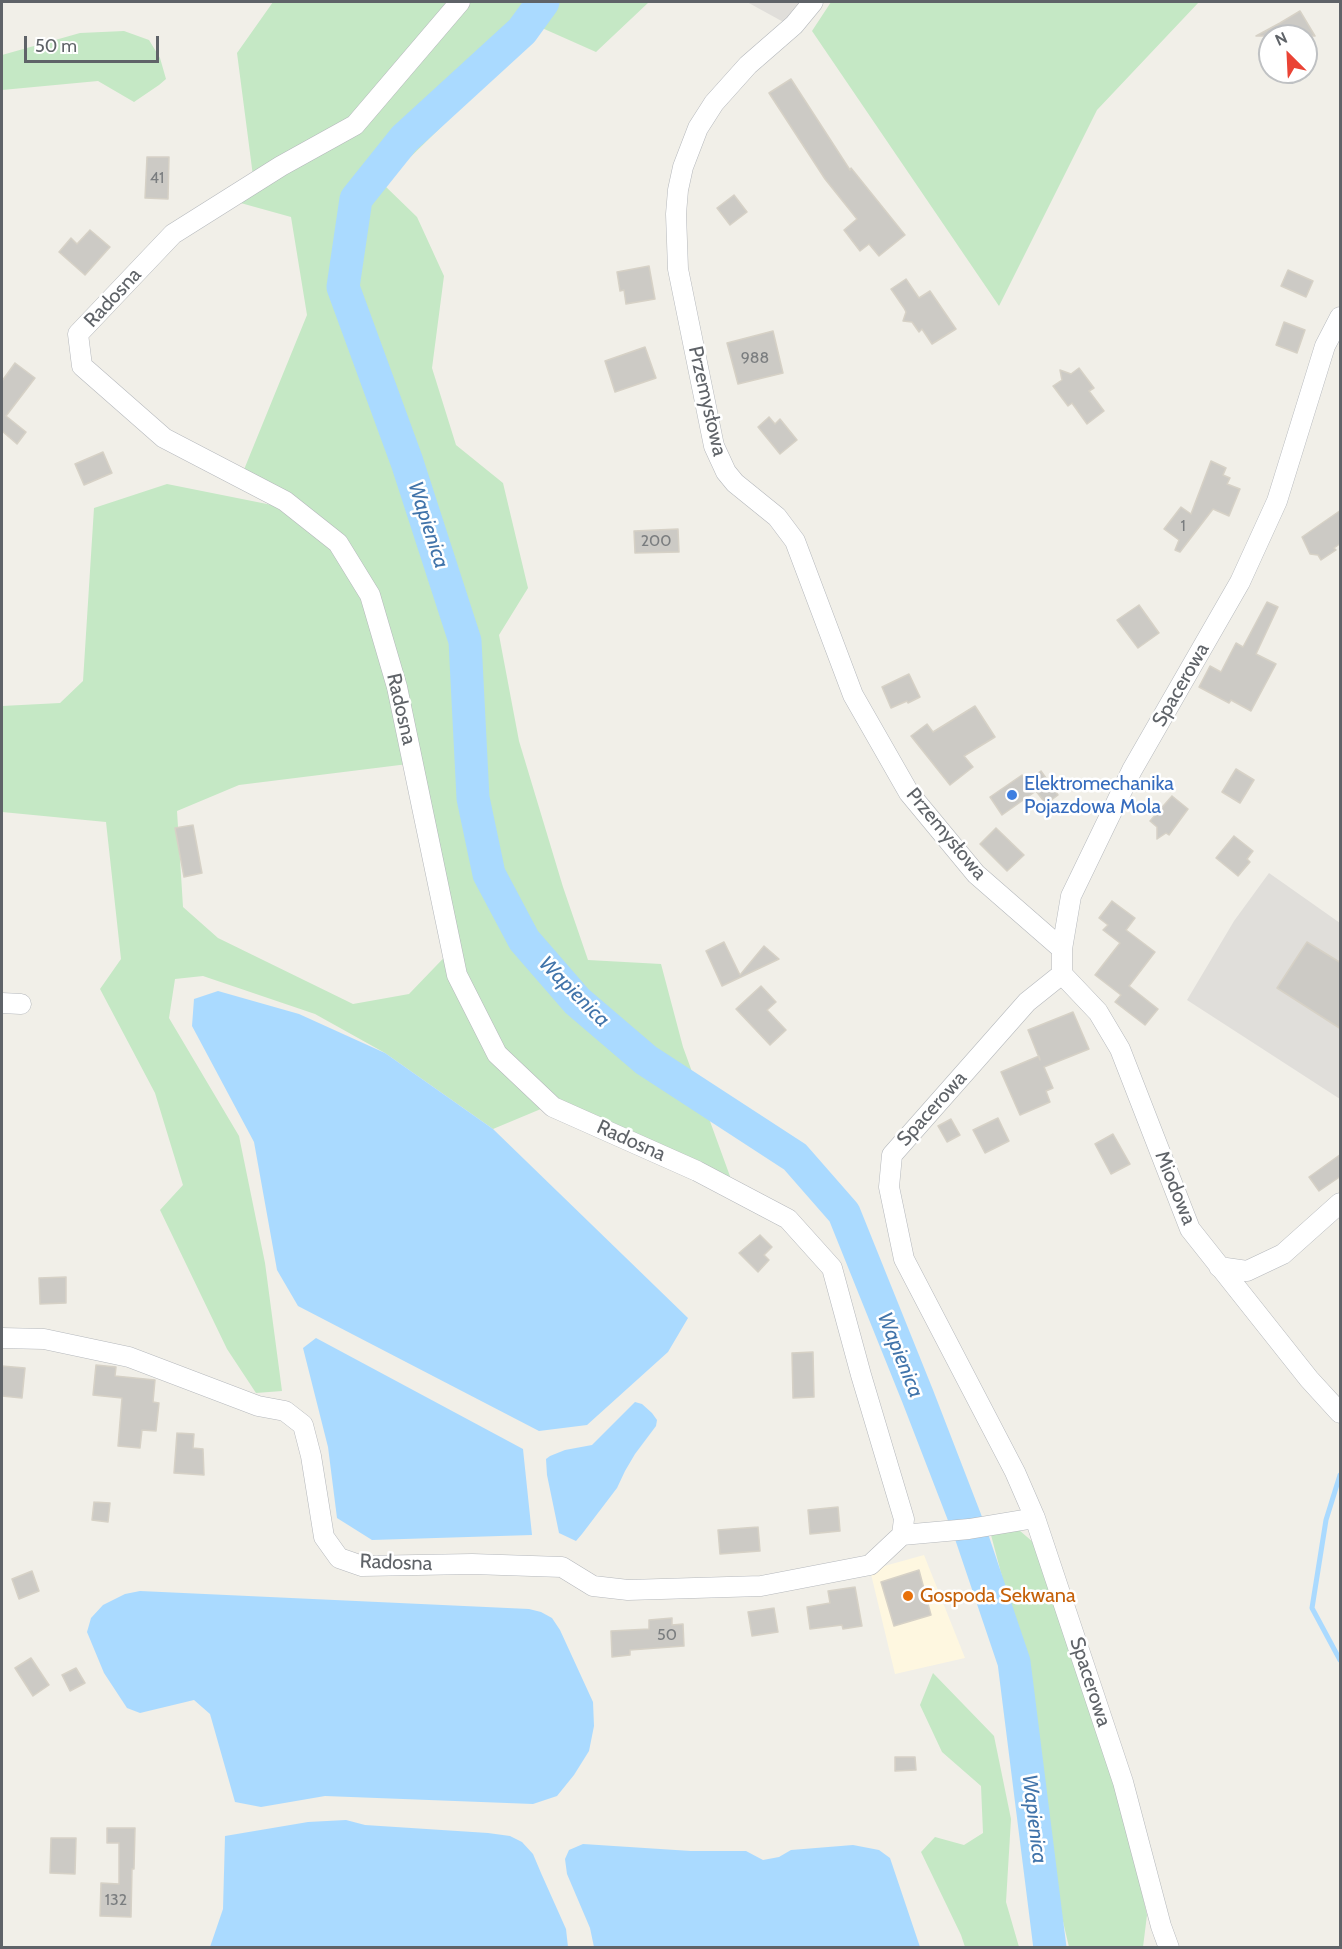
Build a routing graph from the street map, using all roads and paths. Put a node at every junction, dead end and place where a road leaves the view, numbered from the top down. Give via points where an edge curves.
1 (460, 2) edge
2 (813, 2) edge
3 (1341, 317) edge
4 (1062, 948) junction
5 (1062, 974) junction
6 (1341, 1203) edge
7 (1219, 1267) junction
8 (2, 1338) edge
9 (1341, 1413) edge
10 (1035, 1518) junction
11 (902, 1535) junction
12 (1169, 1947) edge

1 - 11 street, Radosna via 355,125 173,234 78,334 82,366 164,438 285,501 338,543 370,595 397,687 457,975 497,1054 553,1107 697,1171 788,1219 832,1268 904,1519
2 - 4 street, Przemysłowa via 714,103 698,128 683,167 676,214 678,268 714,446 735,483 777,517 795,541 853,695 909,793 976,874
3 - 4 street, Spacerowa via 1325,346 1278,501 1240,582 1131,770 1071,896
4 - 5 street, Spacerowa
5 - 7 street, Miodowa via 1098,1012 1120,1049 1190,1229
5 - 10 street, Spacerowa via 1027,1002 892,1155 889,1187 904,1259
6 - 7 street via 1283,1254 1247,1270
7 - 9 street, Miodowa
8 - 11 street, Radosna via 44,1339 129,1357 258,1406 285,1411 303,1425 324,1537 339,1558 362,1566 562,1567 593,1586 628,1590 760,1586 870,1565
10 - 11 street
10 - 12 street, Spacerowa via 1124,1782

